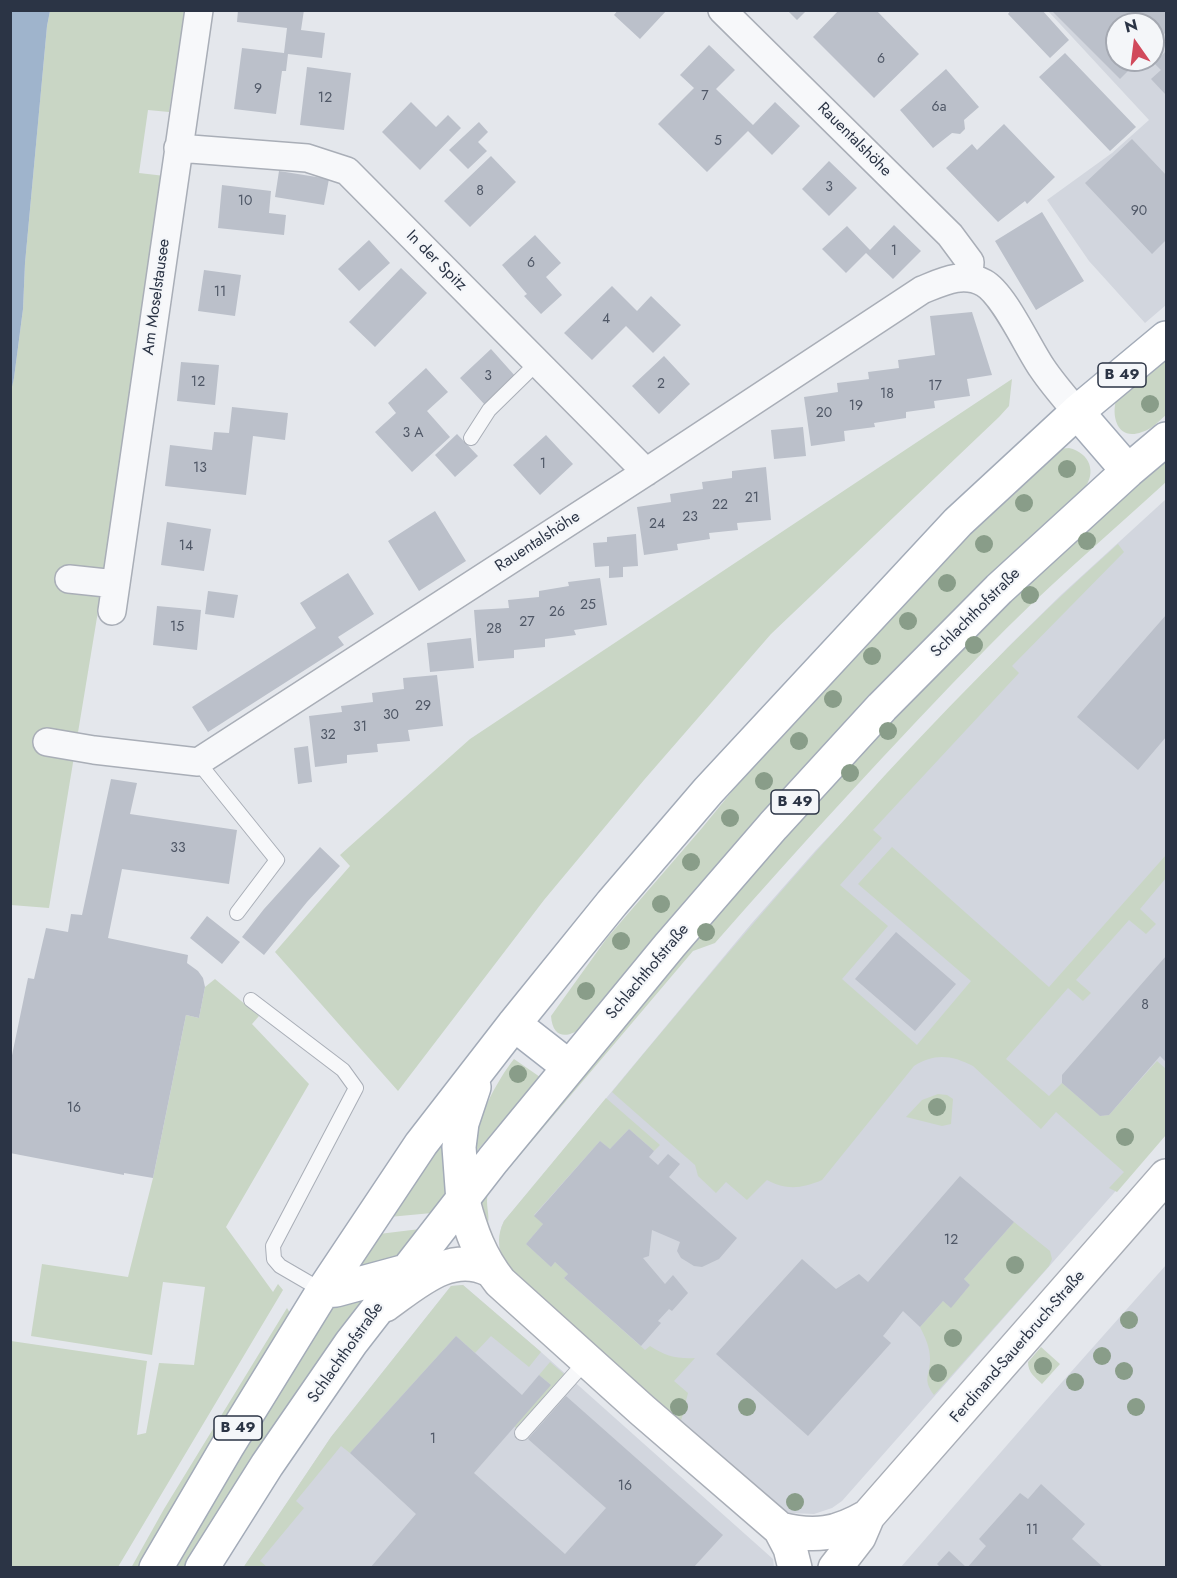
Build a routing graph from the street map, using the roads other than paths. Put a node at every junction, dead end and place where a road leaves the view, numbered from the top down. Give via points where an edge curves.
1 (199, 10) edge
2 (722, 10) edge
3 (178, 148) junction
4 (969, 278) junction
5 (1167, 338) edge
6 (537, 363) junction
7 (1077, 412) junction
8 (471, 438) dead end
9 (1167, 439) edge
10 (1128, 471) junction
11 (646, 472) junction
12 (69, 579) dead end
13 (116, 584) junction
14 (112, 611) dead end
15 (47, 742) dead end
16 (198, 762) junction
17 (237, 913) dead end
18 (251, 1000) dead end
19 (514, 1024) junction
20 (482, 1065) junction
21 (569, 1067) junction
22 (1167, 1176) edge
23 (463, 1201) junction
24 (490, 1270) junction
25 (406, 1271) junction
26 (323, 1291) junction
27 (375, 1311) junction
28 (587, 1360) junction
29 (522, 1433) dead end
30 (868, 1516) junction
31 (780, 1529) junction
32 (156, 1568) edge
33 (202, 1568) edge
34 (795, 1568) edge
35 (835, 1568) edge

1 - 3 street, Am Moselstausee
2 - 4 street, Rauentalshöhe via 950,235 970,262
3 - 6 street, In der Spitz via 307,158 347,171
3 - 13 street, Am Moselstausee
4 - 7 street via 986,284 1001,301 1042,368
4 - 11 street, Rauentalshöhe via 955,278 922,290
5 - 7 main road, B 49
6 - 8 lane via 489,410
6 - 11 street, In der Spitz
7 - 10 main road
7 - 19 main road, B 49 via 958,522 708,791
9 - 10 main road, Schlachthofstraße / B 49
10 - 21 main road, Schlachthofstraße / B 49 via 999,589 882,707 773,826
11 - 16 street, Rauentalshöhe
12 - 13 street
13 - 14 street, Am Moselstausee
15 - 16 street
16 - 17 lane via 277,860
18 - 26 lane via 343,1070 356,1088 273,1246 274,1259 280,1266
19 - 20 main road, B 49
19 - 21 main road
20 - 23 main road via 460,1135
20 - 26 main road, B 49 via 422,1144
21 - 23 main road, Schlachthofstraße / B 49
22 - 30 main road, Ferdinand-Sauerbruch-Straße
23 - 24 main road via 473,1239
23 - 25 main road, Schlachthofstraße / B 49
24 - 27 main road via 469,1263 442,1268
24 - 28 main road
25 - 26 main road
25 - 27 main road, Schlachthofstraße / B 49
26 - 32 main road, B 49
27 - 33 main road, Schlachthofstraße / B 49 via 267,1465
28 - 29 lane
28 - 31 main road
30 - 31 main road, Ferdinand-Sauerbruch-Straße via 822,1534
30 - 35 main road, Ferdinand-Sauerbruch-Straße via 859,1536
31 - 34 main road

